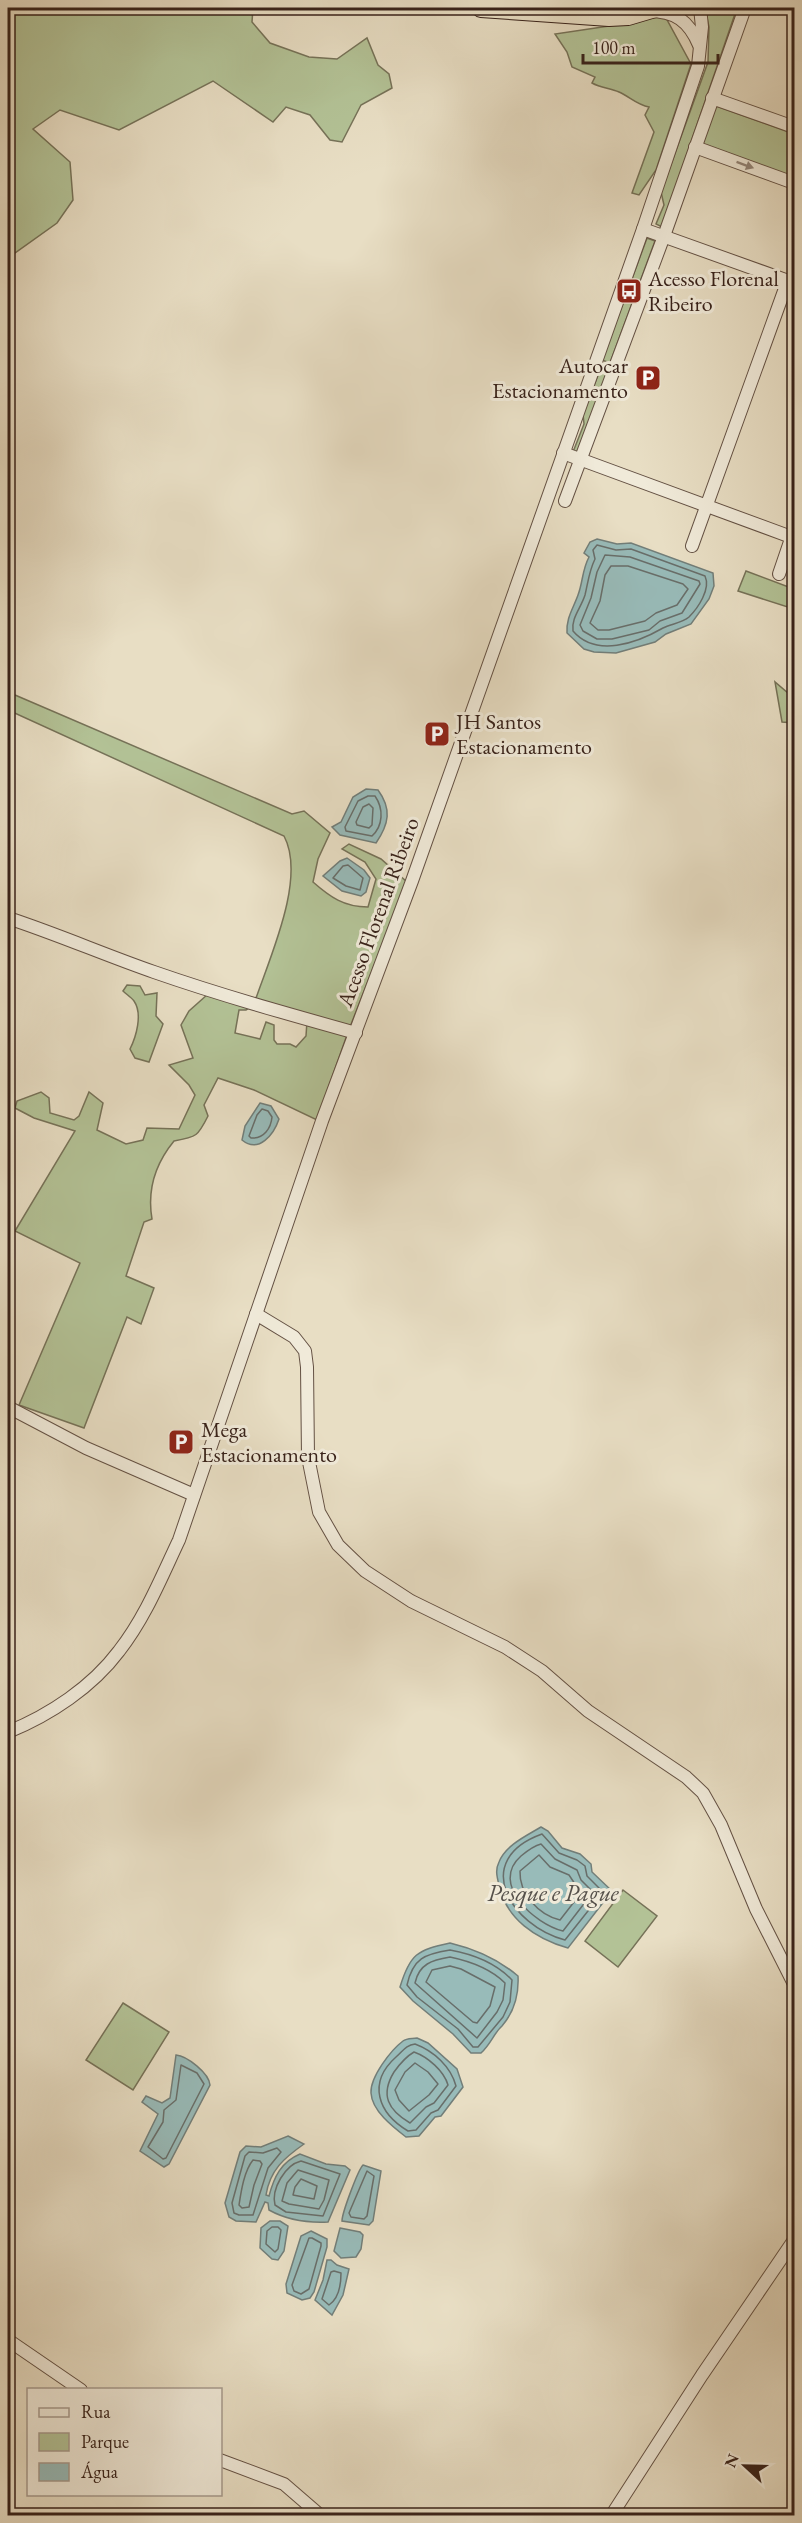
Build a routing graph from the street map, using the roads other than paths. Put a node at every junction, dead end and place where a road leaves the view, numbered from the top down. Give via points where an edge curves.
1 (481, 8) edge
2 (700, 8) edge
3 (745, 8) edge
4 (645, 9) edge
5 (700, 47) junction
6 (712, 98) junction
7 (795, 128) edge
8 (695, 147) junction
9 (795, 183) edge
10 (643, 229) junction
11 (664, 236) junction
12 (791, 282) edge
13 (563, 453) junction
14 (581, 460) junction
15 (565, 501) dead end
16 (707, 506) junction
17 (794, 534) edge
18 (692, 546) dead end
19 (779, 574) dead end
20 (8, 918) edge
21 (356, 1033) junction
22 (256, 1314) junction
23 (8, 1407) edge
24 (194, 1495) junction
25 (8, 1732) edge
26 (795, 1984) edge
27 (795, 2240) edge
28 (8, 2340) edge
29 (78, 2388) edge
30 (222, 2461) edge
31 (321, 2516) edge
32 (611, 2516) edge

1 - 4 highway via 609,17 628,16
2 - 5 street, Acesso Florenal Ribeiro
3 - 6 street
4 - 5 street via 680,17 692,29
5 - 10 street, Acesso Florenal Ribeiro via 694,80
6 - 7 street
6 - 8 street
8 -> 9 street
8 - 11 street
10 - 11 street
10 - 13 street, Acesso Florenal Ribeiro
11 - 12 street
11 - 14 street
12 - 16 street
13 - 14 street
13 - 21 street, Acesso Florenal Ribeiro
14 - 15 street
14 - 16 street
16 - 17 street
16 - 18 street
17 - 19 street
20 - 21 street via 153,972
21 - 22 street, Acesso Florenal Ribeiro
22 - 24 street, Acesso Florenal Ribeiro
22 - 26 street via 294,1337 305,1352 308,1457 319,1512 338,1545 365,1571 411,1601 505,1647 542,1671 588,1711 686,1777 703,1793
23 - 24 street via 86,1448
24 - 25 street, Acesso Florenal Ribeiro via 179,1540 147,1607 119,1651 71,1697
27 - 32 street
28 - 29 street
30 - 31 street via 284,2484

